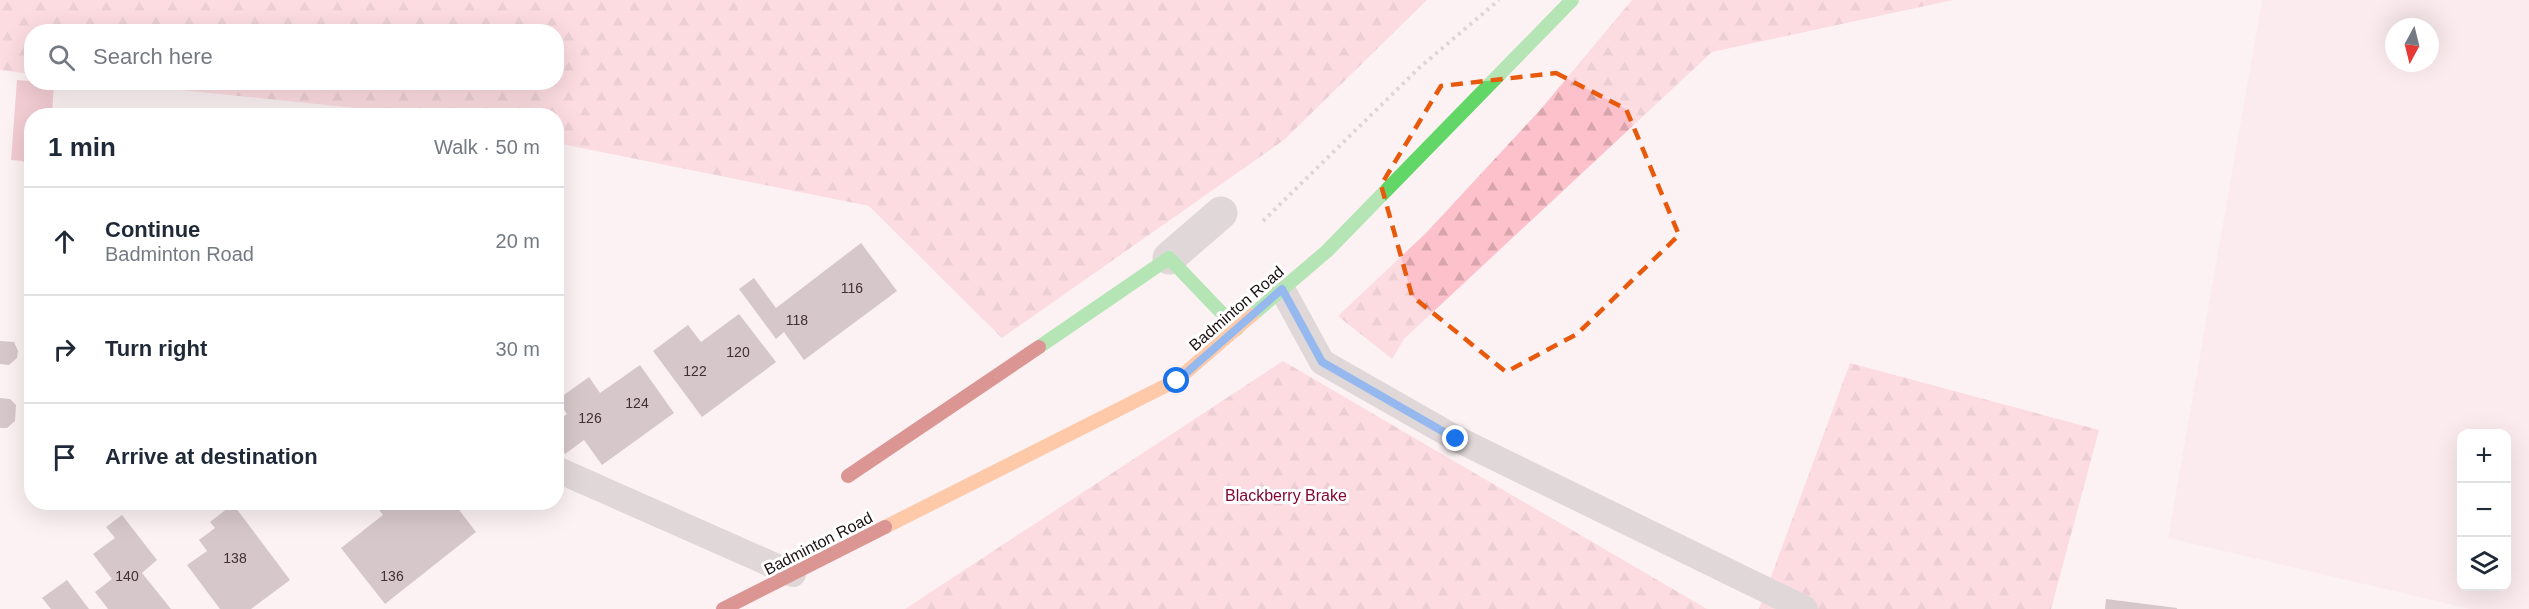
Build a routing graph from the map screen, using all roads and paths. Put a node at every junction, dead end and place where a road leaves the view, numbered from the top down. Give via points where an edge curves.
1 (1499, 0) edge
2 (1572, 0) edge
3 (1221, 213) dead end
4 (1257, 228) dead end
5 (1169, 258) junction
6 (1282, 289) junction
7 (1237, 329) junction
8 (564, 473) edge
9 (848, 476) dead end
10 (793, 574) junction
11 (723, 609) edge
12 (1805, 609) edge

1 - 4 path via 1419,68
2 - 6 main road, Badminton Road via 1327,251
3 - 5 street
5 - 7 main road
5 - 9 main road
6 - 7 main road, Badminton Road
6 - 12 lane via 1322,362 1456,439
7 - 10 main road, Badminton Road via 1177,381
8 - 10 lane
10 - 11 main road, Badminton Road

